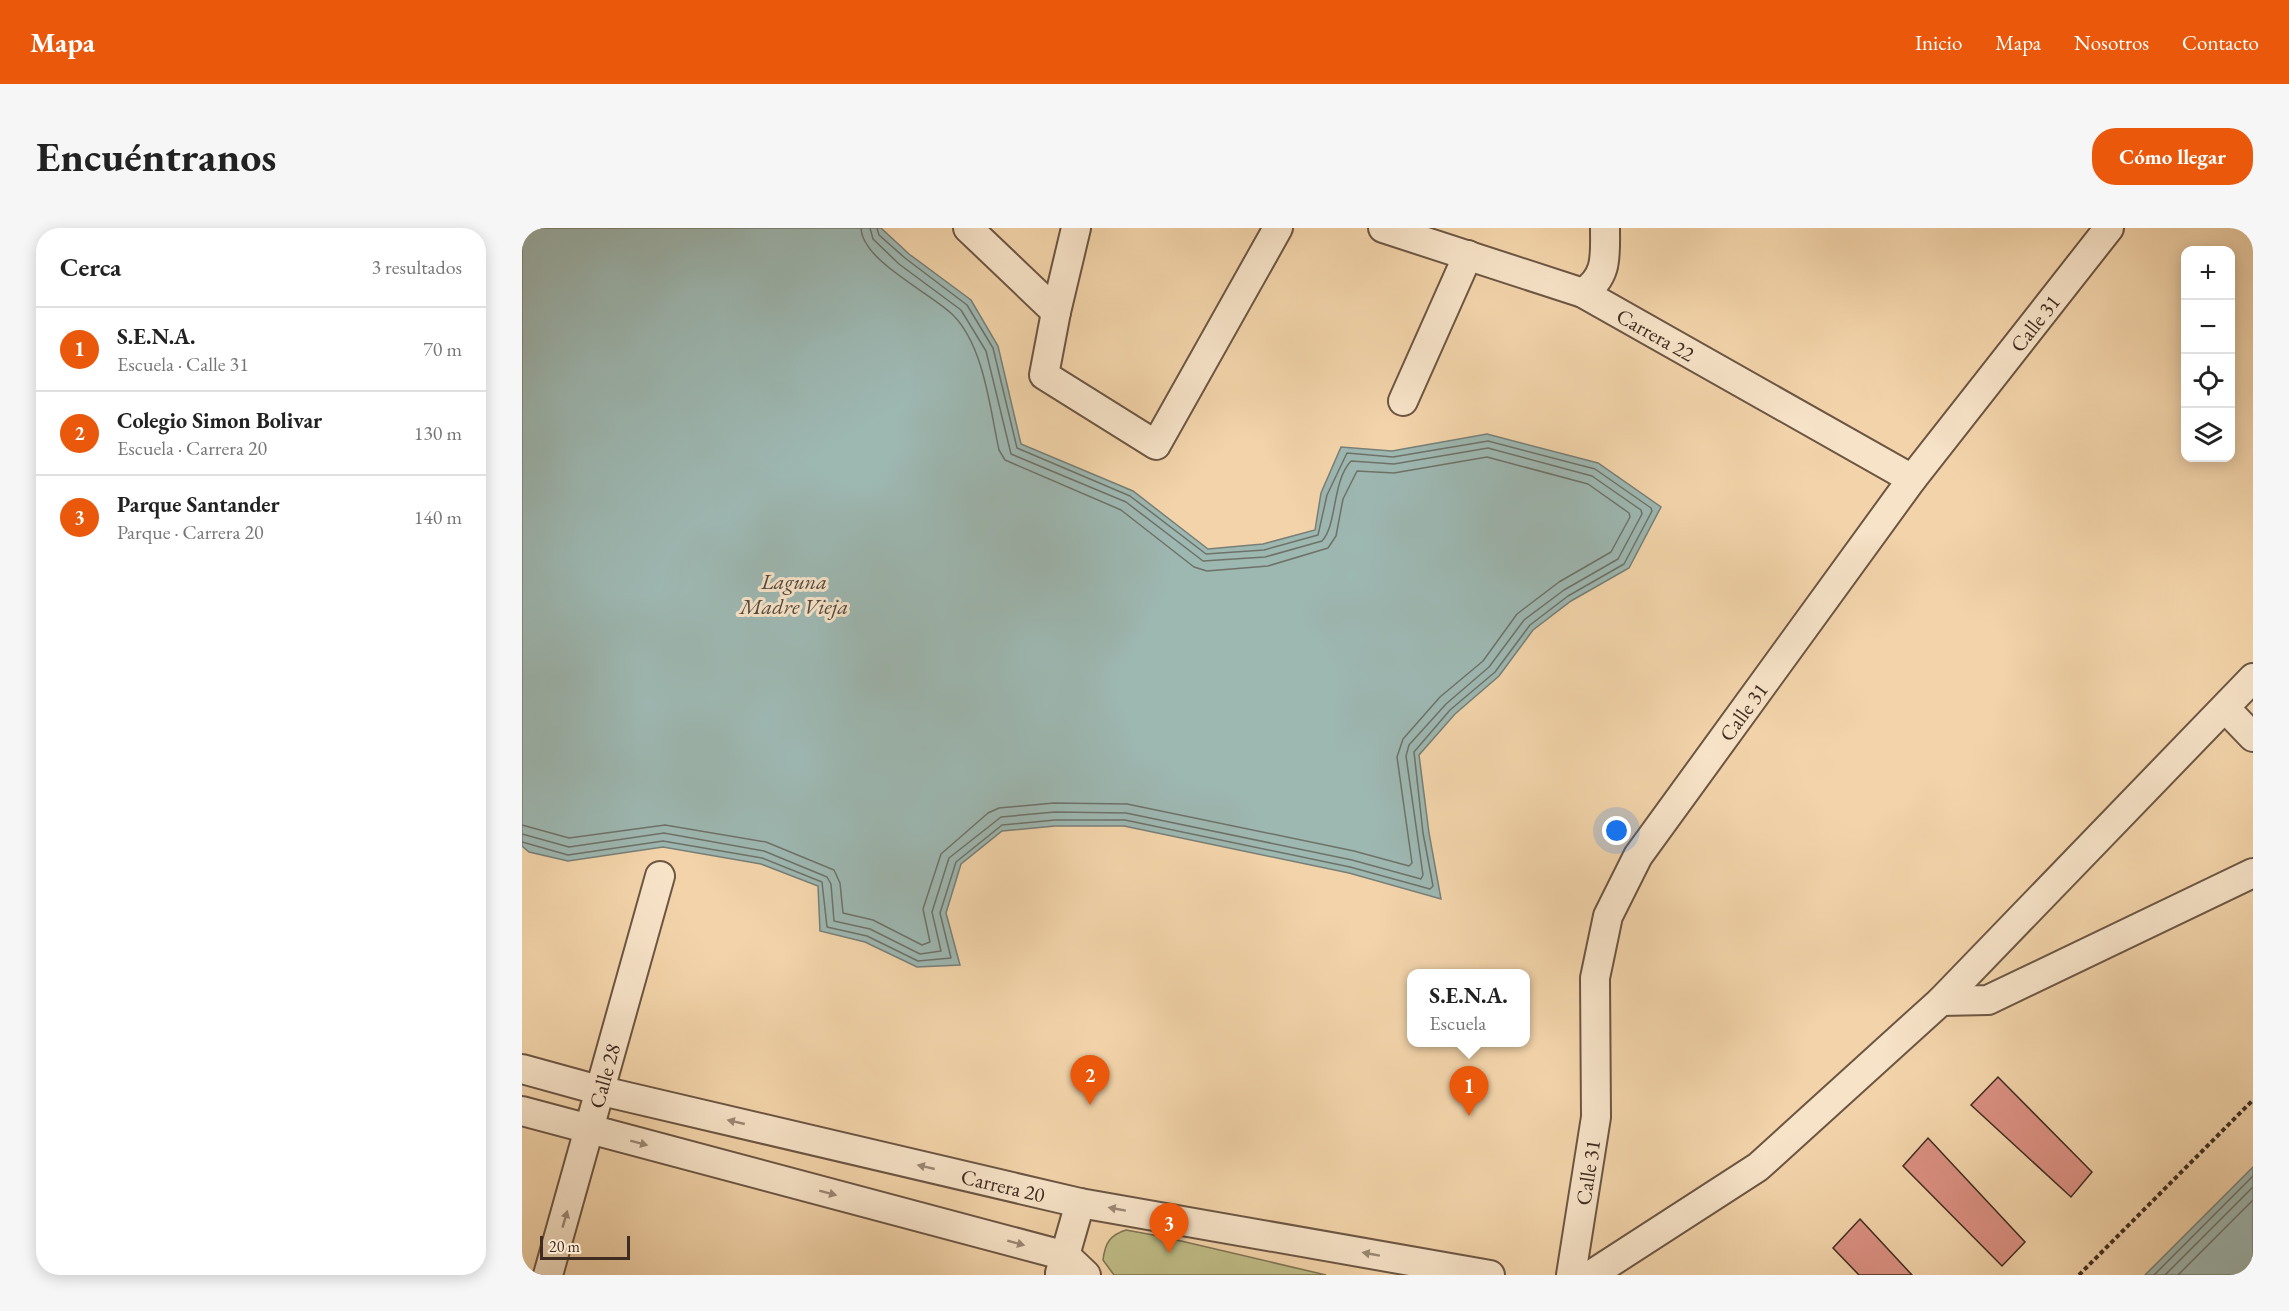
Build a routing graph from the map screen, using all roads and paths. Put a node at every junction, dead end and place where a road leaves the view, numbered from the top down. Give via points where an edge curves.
1 (968, 228) edge
2 (1076, 228) edge
3 (1278, 228) edge
4 (1383, 228) edge
5 (1605, 228) edge
6 (2109, 228) edge
7 (1468, 255) junction
8 (1583, 293) junction
9 (1056, 312) junction
10 (1403, 401) dead end
11 (1912, 479) junction
12 (2253, 678) edge
13 (2226, 709) junction
14 (2253, 737) edge
15 (2253, 873) edge
16 (660, 876) dead end
17 (1941, 1001) junction
18 (522, 1069) edge
19 (602, 1091) junction
20 (2253, 1100) edge
21 (522, 1111) edge
22 (591, 1130) junction
23 (1080, 1203) junction
24 (1070, 1269) edge
25 (548, 1275) edge
26 (1490, 1275) edge
27 (1571, 1275) edge
28 (1591, 1275) edge
29 (2079, 1275) edge

1 - 9 street
2 - 9 street
3 - 9 street via 1156,445 1044,375
4 - 7 street, Carrera 22
5 - 8 street via 1604,267 1598,283
6 - 11 street, Calle 31
7 - 8 street, Carrera 22
7 - 10 street
8 - 11 street, Carrera 22
11 - 27 street, Calle 31 via 1638,856 1608,916 1595,978 1596,1117
12 - 13 street
13 - 14 street
13 - 17 street
15 - 17 street via 1988,1000
16 - 19 street, Calle 28
17 - 28 street via 1758,1167
18 - 19 street, Carrera 20
19 - 22 street, Calle 28
23 -> 19 street, Carrera 20
20 - 29 path
21 - 22 street
22 -> 24 street
25 -> 22 street, Calle 28
23 - 24 street
26 -> 23 street, Carrera 20

